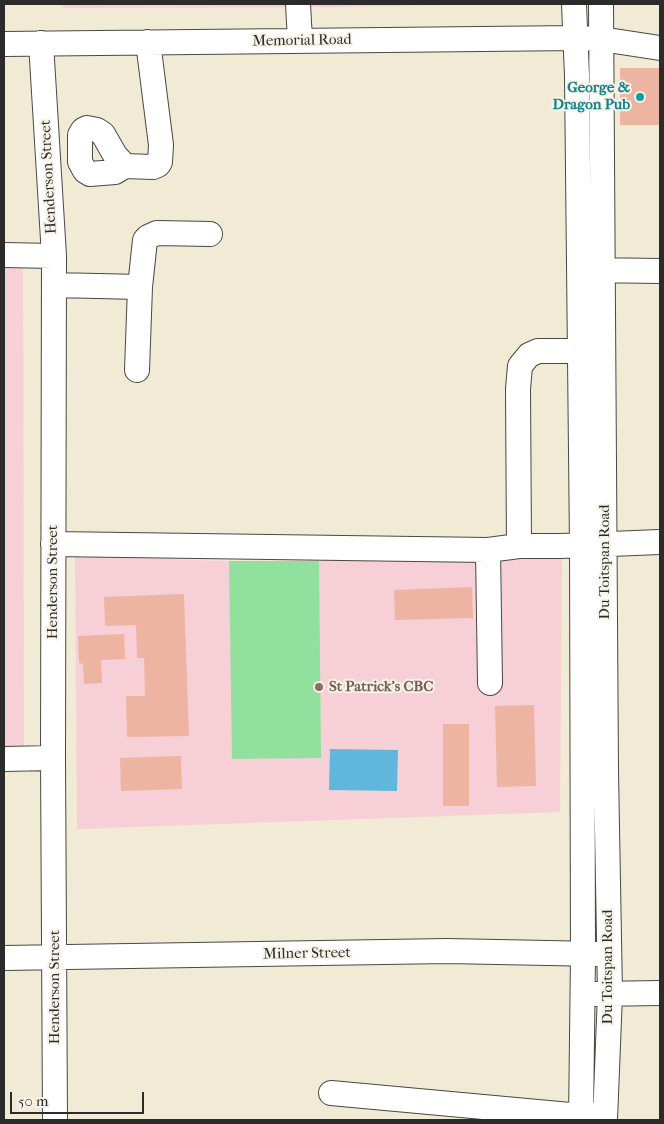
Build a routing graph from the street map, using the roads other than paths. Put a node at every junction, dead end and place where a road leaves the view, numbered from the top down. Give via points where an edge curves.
1 (298, 4) edge
2 (574, 4) edge
3 (601, 4) edge
4 (576, 38) junction
5 (600, 39) junction
6 (300, 40) junction
7 (148, 42) junction
8 (41, 43) junction
9 (4, 44) edge
10 (660, 48) edge
11 (125, 166) dead end
12 (210, 234) dead end
13 (4, 255) edge
14 (54, 256) junction
15 (579, 270) junction
16 (602, 271) junction
17 (660, 271) edge
18 (54, 285) junction
19 (140, 287) junction
20 (580, 351) junction
21 (137, 370) dead end
22 (660, 542) edge
23 (53, 544) junction
24 (606, 544) junction
25 (518, 546) junction
26 (582, 546) junction
27 (488, 550) junction
28 (490, 683) dead end
29 (53, 758) junction
30 (4, 759) edge
31 (610, 953) junction
32 (583, 955) junction
33 (4, 958) edge
34 (55, 958) junction
35 (582, 993) junction
36 (660, 993) edge
37 (610, 994) junction
38 (331, 1093) dead end
39 (605, 1117) edge
40 (581, 1118) edge
41 (55, 1120) edge

1 - 6 street
2 - 4 street, Du Toitspan Road
3 - 5 street, Du Toitspan Road
4 - 5 street, Memorial Road
4 - 6 street, Memorial Road
4 - 15 street, Du Toitspan Road
5 - 10 street, Memorial Road
5 - 16 street, Du Toitspan Road
6 - 7 street, Memorial Road
7 - 8 street, Memorial Road
7 - 11 street via 160,162 153,167
8 - 9 street, Memorial Road
8 - 14 street, Henderson Street
12 - 19 street via 157,233 148,237
13 - 14 street
14 - 18 street, Henderson Street
15 - 16 street
15 - 20 street, Du Toitspan Road
16 - 17 street
16 - 24 street, Du Toitspan Road
18 - 19 street
18 - 23 street, Henderson Street
19 - 21 street
20 - 25 street via 538,351 529,355 520,366
20 - 26 street, Du Toitspan Road
22 - 24 street
23 - 27 street
23 - 29 street, Henderson Street
24 - 26 street
24 - 31 street, Du Toitspan Road
25 - 26 street
25 - 27 street
26 - 32 street, Du Toitspan Road
27 - 28 street
29 - 30 street
29 - 34 street, Henderson Street
31 - 32 street, Milner Street
31 - 37 street, Du Toitspan Road
32 - 34 street, Milner Street via 447,951
32 - 35 street, Du Toitspan Road
33 - 34 street, Milner Street
34 - 41 street, Henderson Street
35 - 37 street
35 - 40 street, Du Toitspan Road
36 - 37 street
37 - 39 street, Du Toitspan Road
38 - 40 street
39 - 40 street

